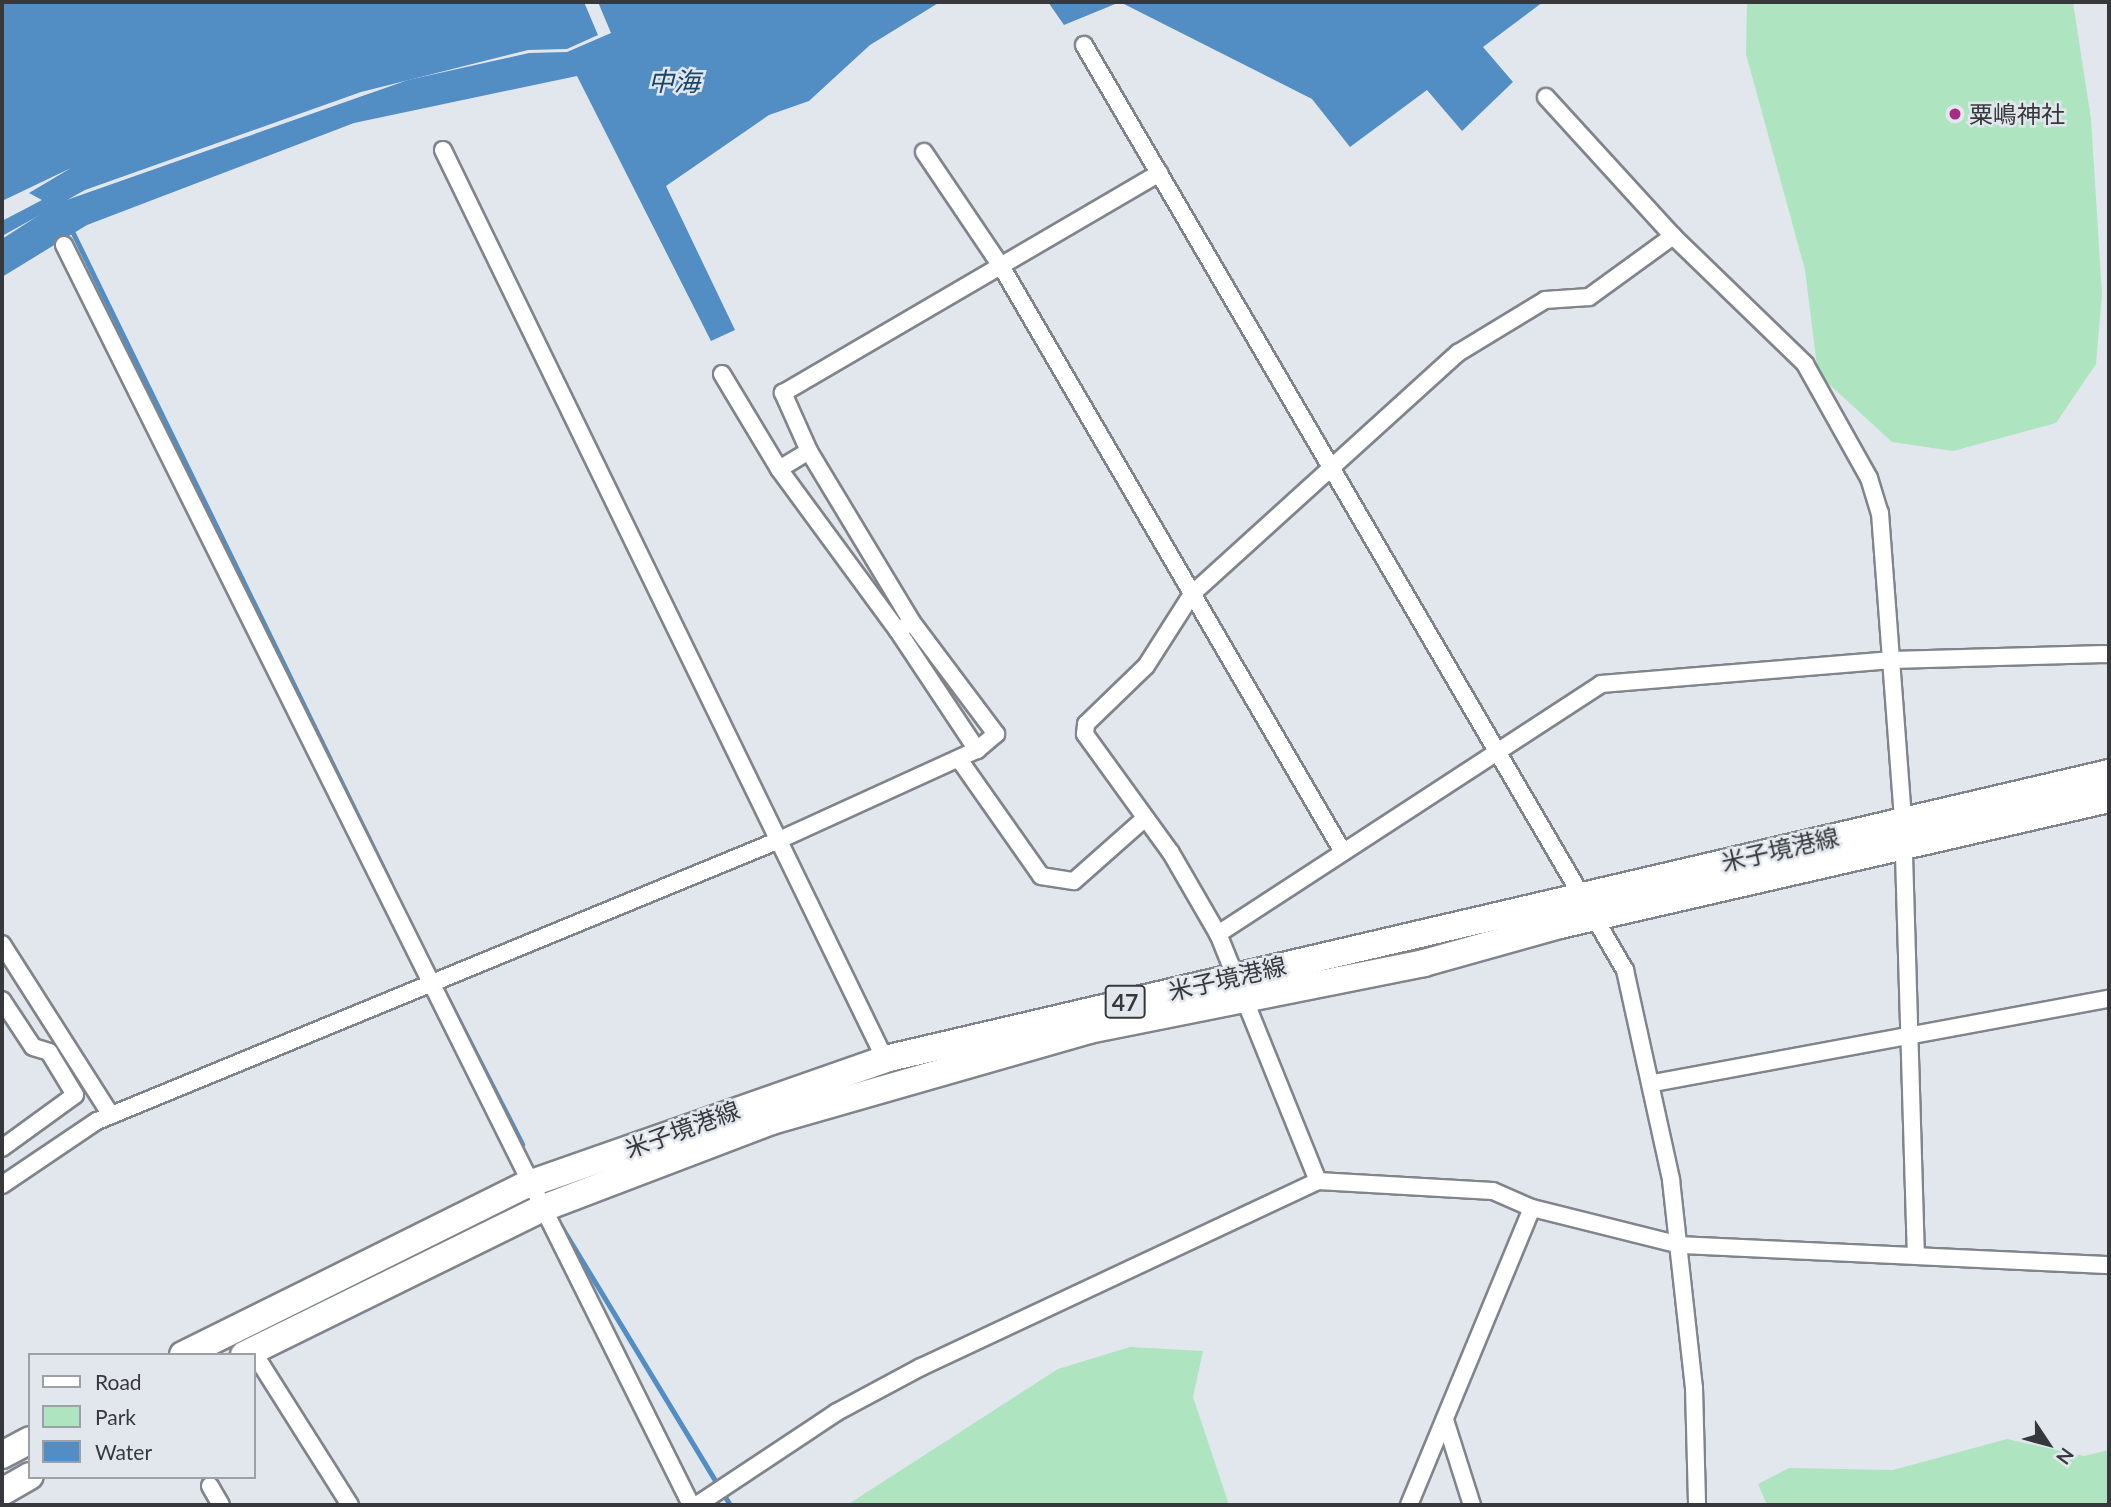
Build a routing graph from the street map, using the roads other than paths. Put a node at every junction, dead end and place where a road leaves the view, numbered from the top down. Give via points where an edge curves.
1 (1084, 45) dead end
2 (1546, 97) dead end
3 (443, 150) dead end
4 (925, 152) dead end
5 (1158, 173) junction
6 (1673, 236) junction
7 (64, 245) dead end
8 (1000, 266) junction
9 (722, 374) dead end
10 (809, 451) junction
11 (1334, 466) junction
12 (779, 469) junction
13 (1192, 594) junction
14 (905, 626) junction
15 (2109, 654) edge
16 (1892, 660) junction
17 (977, 750) junction
18 (1499, 753) junction
19 (961, 762) junction
20 (2109, 773) edge
21 (2109, 799) edge
22 (1143, 820) junction
23 (1902, 834) junction
24 (777, 841) junction
25 (1343, 852) junction
26 (1588, 908) junction
27 (1218, 934) junction
28 (2, 944) edge
29 (1239, 976) junction
30 (433, 985) junction
31 (2109, 999) edge
32 (2, 1000) edge
33 (1246, 1002) junction
34 (1910, 1035) junction
35 (885, 1059) junction
36 (1654, 1083) junction
37 (111, 1115) junction
38 (2, 1148) edge
39 (1318, 1181) junction
40 (2, 1185) edge
41 (526, 1185) junction
42 (1532, 1208) junction
43 (541, 1209) junction
44 (1679, 1245) junction
45 (1916, 1255) junction
46 (2109, 1265) edge
47 (248, 1352) edge
48 (187, 1353) edge
49 (256, 1364) edge
50 (1444, 1420) junction
51 (28, 1441) edge
52 (2, 1455) edge
53 (210, 1486) dead end
54 (698, 1504) edge
55 (222, 1505) edge
56 (350, 1505) edge
57 (1409, 1505) edge
58 (1472, 1505) edge
59 (1696, 1505) edge

1 - 5 street
2 - 6 street
3 - 24 street
4 - 8 street
5 - 8 street
5 - 11 street
6 - 11 street via 1589,297 1545,299 1458,353
6 - 16 street via 1774,329 1839,417 1880,513 1886,648
7 - 30 street
8 - 10 street via 783,393
8 - 13 street
9 - 12 street
10 - 12 street
10 - 14 street
11 - 13 street
11 - 18 street
12 - 14 street
13 - 22 street via 1146,666 1086,724 1085,734
13 - 25 street
14 - 17 street
14 - 17 street via 996,733
15 - 16 street
16 - 18 street via 1601,684
16 - 23 street
17 - 19 street
18 - 25 street
18 - 26 street
19 - 22 street via 1041,876 1074,881
19 - 24 street
20 - 23 main road, 米子境港線 / 47
21 - 23 main road, 米子境港線 / 47
22 - 27 street via 1171,853
23 - 26 main road, 米子境港線 / 47
23 - 34 street
24 - 30 street
24 - 35 street
25 - 27 street
26 - 29 main road, 米子境港線 / 47
26 - 33 main road, 米子境港線 / 47
26 - 36 street via 1625,970
27 - 29 street
28 - 37 street
29 - 33 street
29 - 35 main road, 米子境港線 / 47
30 - 37 street
30 - 41 street
31 - 34 street
32 - 38 street via 33,1047 48,1052 75,1095
33 - 39 street
33 - 43 main road, 米子境港線 / 47 via 1089,1030 772,1121
34 - 36 street
34 - 45 street
35 - 41 main road, 米子境港線 / 47
36 - 44 street
37 - 40 street
39 - 42 street via 1493,1191
39 - 54 street via 921,1367 837,1412
41 - 43 street
41 - 48 main road, 米子境港線 / 47
42 - 44 street
42 - 50 street
43 - 47 main road, 米子境港線 / 47
43 - 54 street
44 - 45 street
44 - 59 street via 1694,1388
45 - 46 street
49 - 56 street
50 - 57 street
50 - 58 street
51 - 52 main road
53 - 55 street

